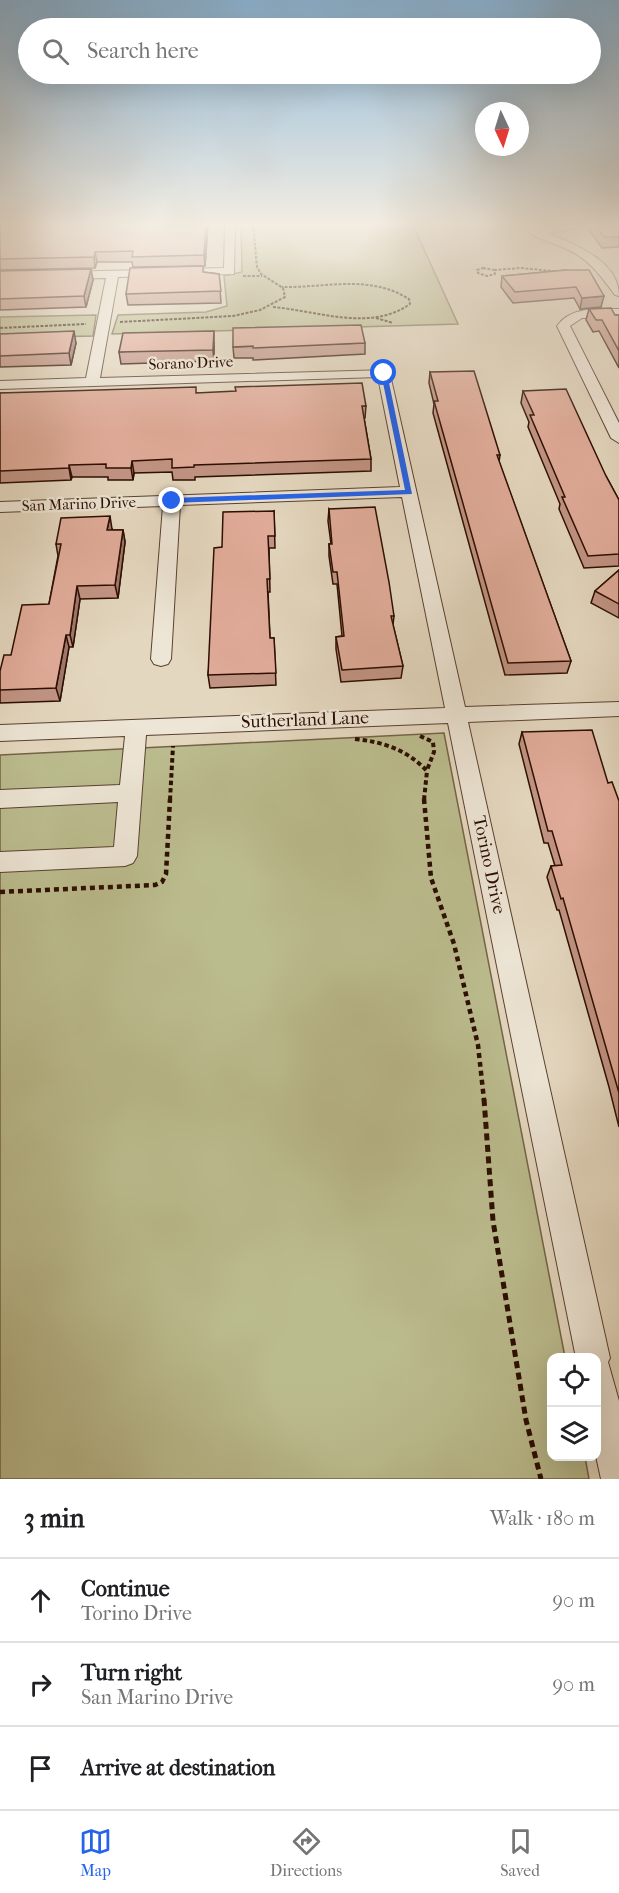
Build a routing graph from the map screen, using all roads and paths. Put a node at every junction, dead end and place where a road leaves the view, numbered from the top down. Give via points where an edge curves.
1 (109, 294) edge
2 (284, 294) edge
3 (402, 294) edge
4 (271, 307) junction
5 (619, 313) edge
6 (375, 318) junction
7 (104, 322) junction
8 (393, 323) dead end
9 (0, 328) edge
10 (384, 373) joint
11 (92, 382) junction
12 (0, 385) edge
13 (619, 438) edge
14 (409, 492) junction
15 (172, 501) junction
16 (0, 507) edge
17 (161, 659) dead end
18 (616, 707) edge
19 (457, 713) junction
20 (0, 733) edge
21 (416, 736) dead end
22 (136, 737) junction
23 (382, 738) dead end
24 (185, 745) dead end
25 (427, 771) junction
26 (131, 793) junction
27 (0, 799) edge
28 (0, 862) edge
29 (592, 1353) edge
30 (601, 1392) edge
31 (542, 1479) edge
32 (619, 1479) edge

1 - 7 street
2 - 4 path
3 - 6 path via 409,299 408,306
4 - 6 path via 346,318
4 - 7 path via 230,316
5 - 13 street via 582,315 567,320 564,328
6 - 8 path
7 - 9 path
7 - 11 street
10 - 11 street, Sorano Drive
10 - 14 street, Torino Drive
11 - 12 street, Sorano Drive
14 - 15 street, San Marino Drive
14 - 19 street, Torino Drive
15 - 16 street, San Marino Drive
15 - 17 street
18 - 19 street, Sutherland Lane
19 - 22 street, Sutherland Lane
19 - 29 street, Torino Drive
20 - 22 street, Sutherland Lane
21 - 25 path via 433,742 434,753
22 - 24 path
22 - 26 street
23 - 25 path via 348,739 403,749
25 - 31 path via 423,806 431,878 454,944 478,1045 493,1221 526,1420
26 - 27 street
26 - 28 street via 125,856
30 - 32 street

